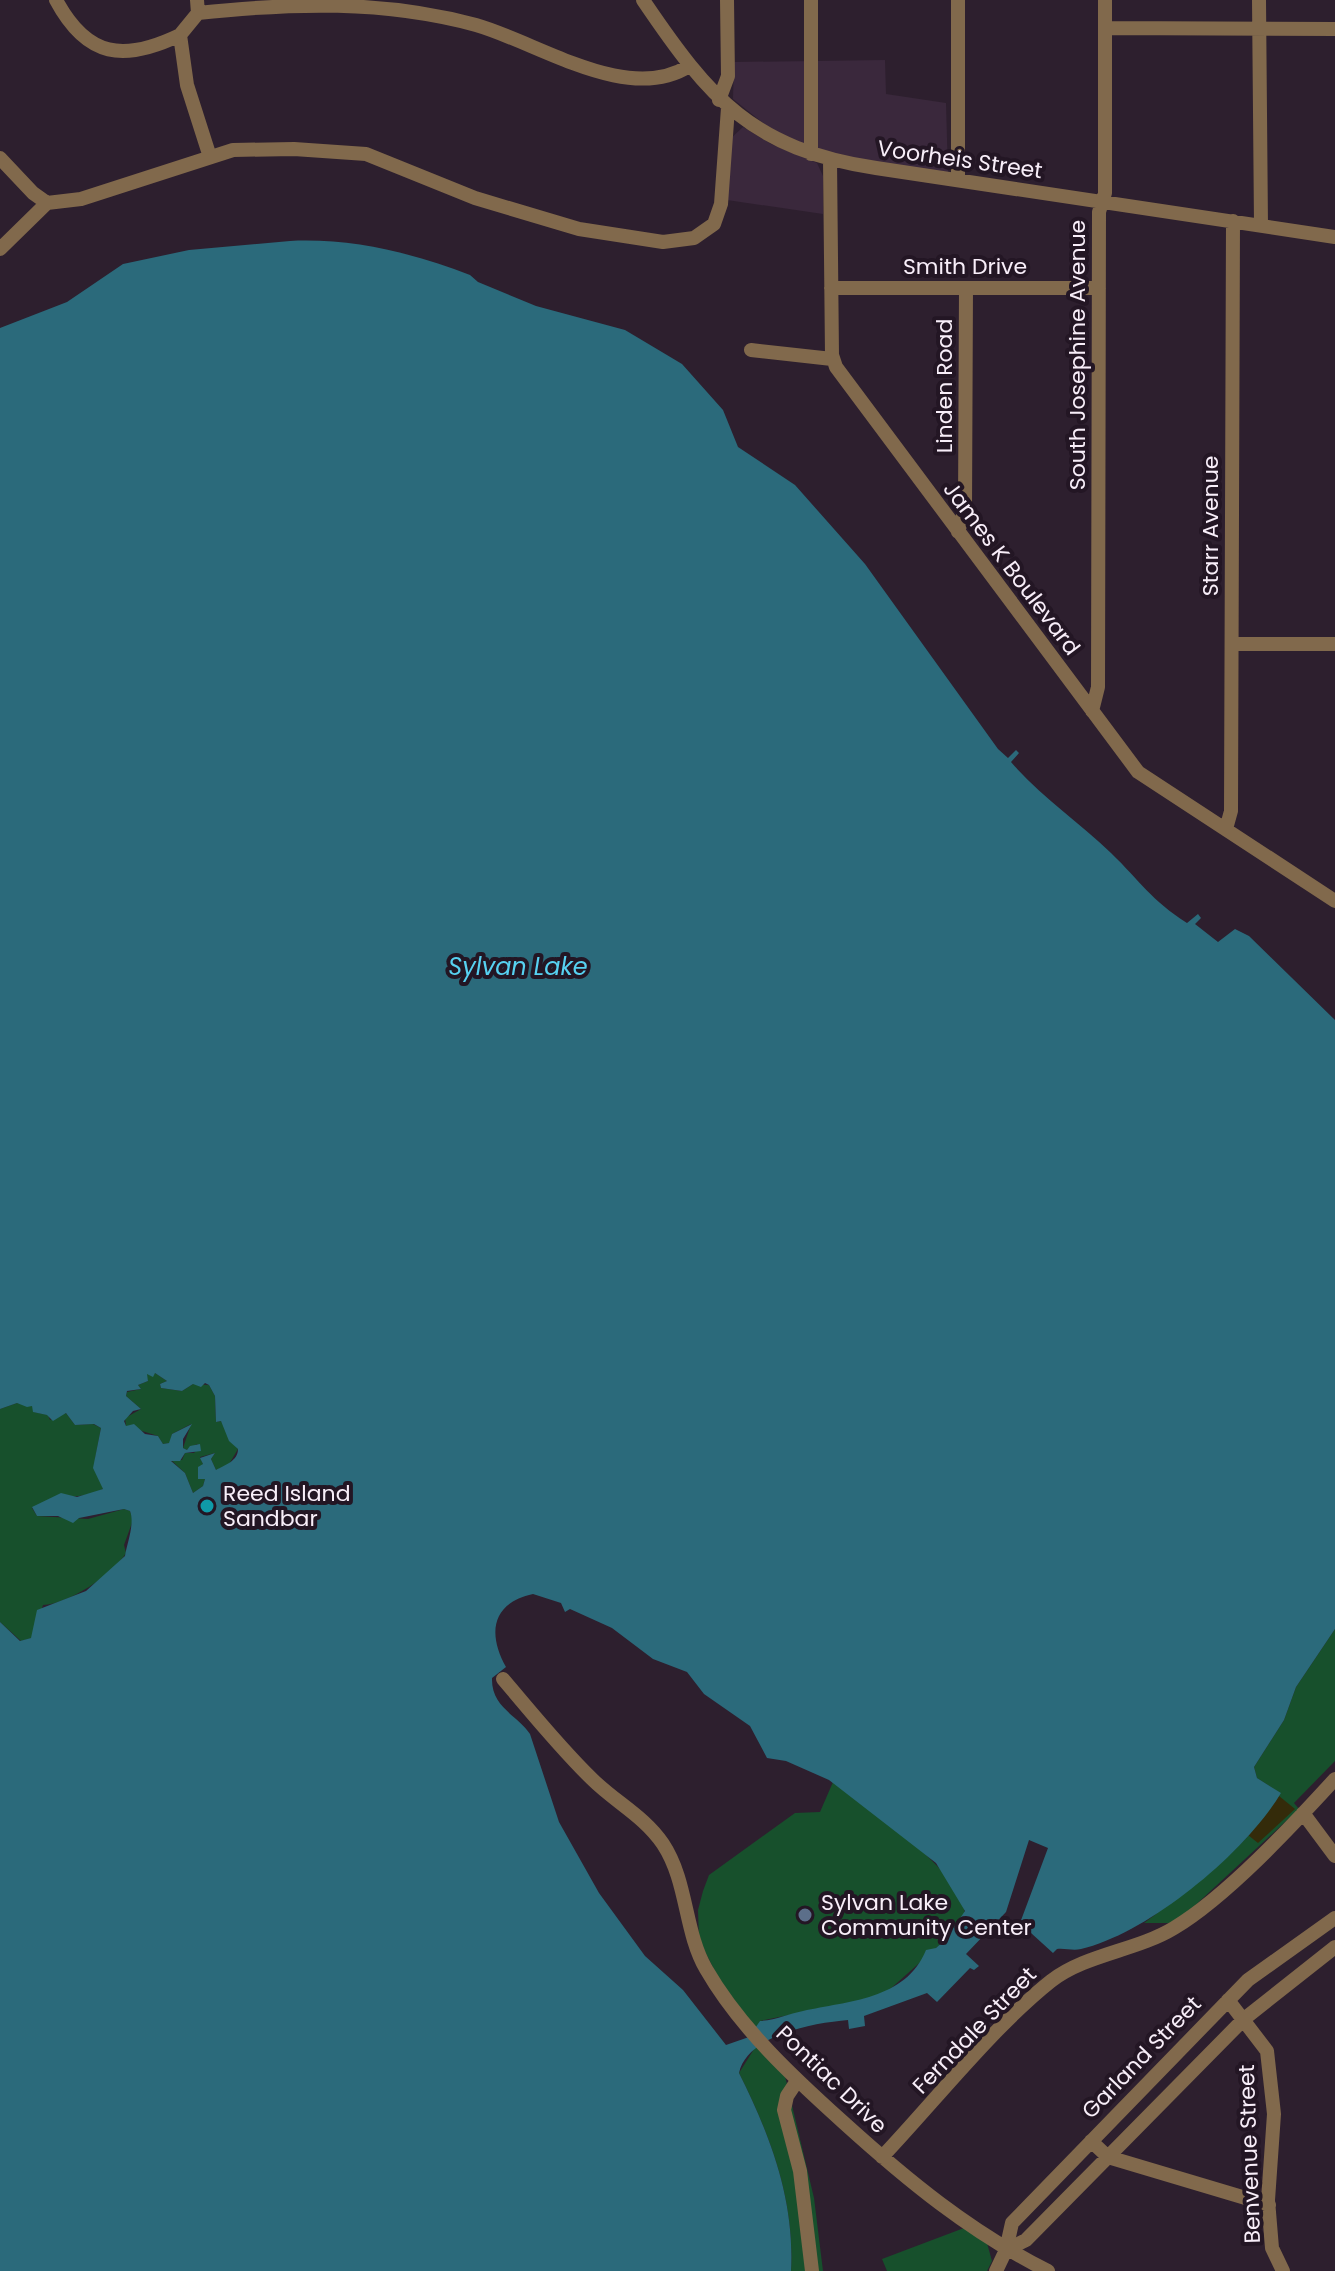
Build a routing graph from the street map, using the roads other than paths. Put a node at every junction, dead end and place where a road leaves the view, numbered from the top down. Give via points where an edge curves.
1 (56, 0) edge
2 (643, 0) edge
3 (727, 0) edge
4 (811, 0) edge
5 (958, 0) edge
6 (1105, 0) edge
7 (1259, 0) edge
8 (198, 7) edge
9 (1105, 28) junction
10 (1259, 28) junction
11 (1335, 29) edge
12 (180, 35) junction
13 (689, 66) junction
14 (724, 104) junction
15 (811, 154) junction
16 (210, 157) junction
17 (0, 158) edge
18 (830, 160) junction
19 (958, 180) junction
20 (1102, 202) junction
21 (47, 203) junction
22 (1233, 221) junction
23 (1261, 225) junction
24 (1335, 237) edge
25 (0, 249) edge
26 (831, 288) junction
27 (966, 288) junction
28 (1099, 288) junction
29 (751, 350) dead end
30 (832, 359) junction
31 (958, 532) junction
32 (1232, 644) junction
33 (1335, 644) edge
34 (1092, 711) junction
35 (1226, 829) junction
36 (1335, 901) edge
37 (503, 1679) dead end
38 (1335, 1779) edge
39 (1303, 1813) junction
40 (1335, 1856) edge
41 (1335, 1918) edge
42 (1335, 1947) edge
43 (1228, 2000) junction
44 (1244, 2019) junction
45 (797, 2081) junction
46 (1091, 2141) junction
47 (882, 2157) junction
48 (1108, 2157) junction
49 (1269, 2205) junction
50 (1006, 2250) junction
51 (812, 2271) edge
52 (996, 2271) edge
53 (1048, 2271) edge
54 (1283, 2271) edge

1 - 12 street via 78,34 98,48 141,51
2 - 13 street, Voorheis Street
3 - 14 street
4 - 15 street
5 - 19 street
6 - 9 street, South Josephine Avenue
7 - 10 street
8 - 12 street
8 - 13 street via 388,6 477,25 620,78 662,79
9 - 10 street
9 - 20 street, South Josephine Avenue
10 - 11 street
10 - 23 street
12 - 16 street via 187,85
13 - 14 street, Voorheis Street
14 - 15 street, Voorheis Street via 759,130
14 - 16 street via 721,204 714,224 705,233 675,241 551,222 366,154 233,150
15 - 18 street, Voorheis Street
16 - 21 street via 81,199
17 - 21 street
18 - 19 street, Voorheis Street
18 - 26 street
19 - 20 street, Voorheis Street
20 - 22 street, Voorheis Street
20 - 28 street, South Josephine Avenue
21 - 25 street
22 - 23 street, Voorheis Street
22 - 32 street, Starr Avenue
23 - 24 street, Voorheis Street
26 - 27 street, Smith Drive
26 - 30 street
27 - 28 street, Smith Drive
27 - 31 street, Linden Road via 965,509
28 - 34 street, South Josephine Avenue via 1098,687
29 - 30 street
30 - 31 street, James K Boulevard
31 - 34 street, James K Boulevard
32 - 33 street
32 - 35 street, Starr Avenue via 1231,811
34 - 35 street, James K Boulevard via 1138,772
35 - 36 street, James K Boulevard
37 - 45 street, Pontiac Drive via 590,1777 658,1837 677,1874 702,1961 763,2045
38 - 39 street, Ferndale Street
39 - 40 street
39 - 47 street, Ferndale Street via 1175,1928 1054,1979
41 - 43 street, Garland Street via 1260,1969
42 - 44 street, Garland Street
43 - 44 street, Benvenue Street
43 - 46 street, Garland Street
44 - 48 street, Garland Street
44 - 49 street, Benvenue Street via 1267,2051 1274,2114
45 - 47 street, Pontiac Drive
45 - 51 street via 784,2110 800,2171
46 - 48 street
46 - 50 street, Garland Street via 1011,2225
47 - 50 street, Pontiac Drive
48 - 49 street
48 - 50 street, Garland Street via 1026,2240
49 - 54 street, Benvenue Street via 1272,2248
50 - 52 street, Garland Street
50 - 53 street, Pontiac Drive

